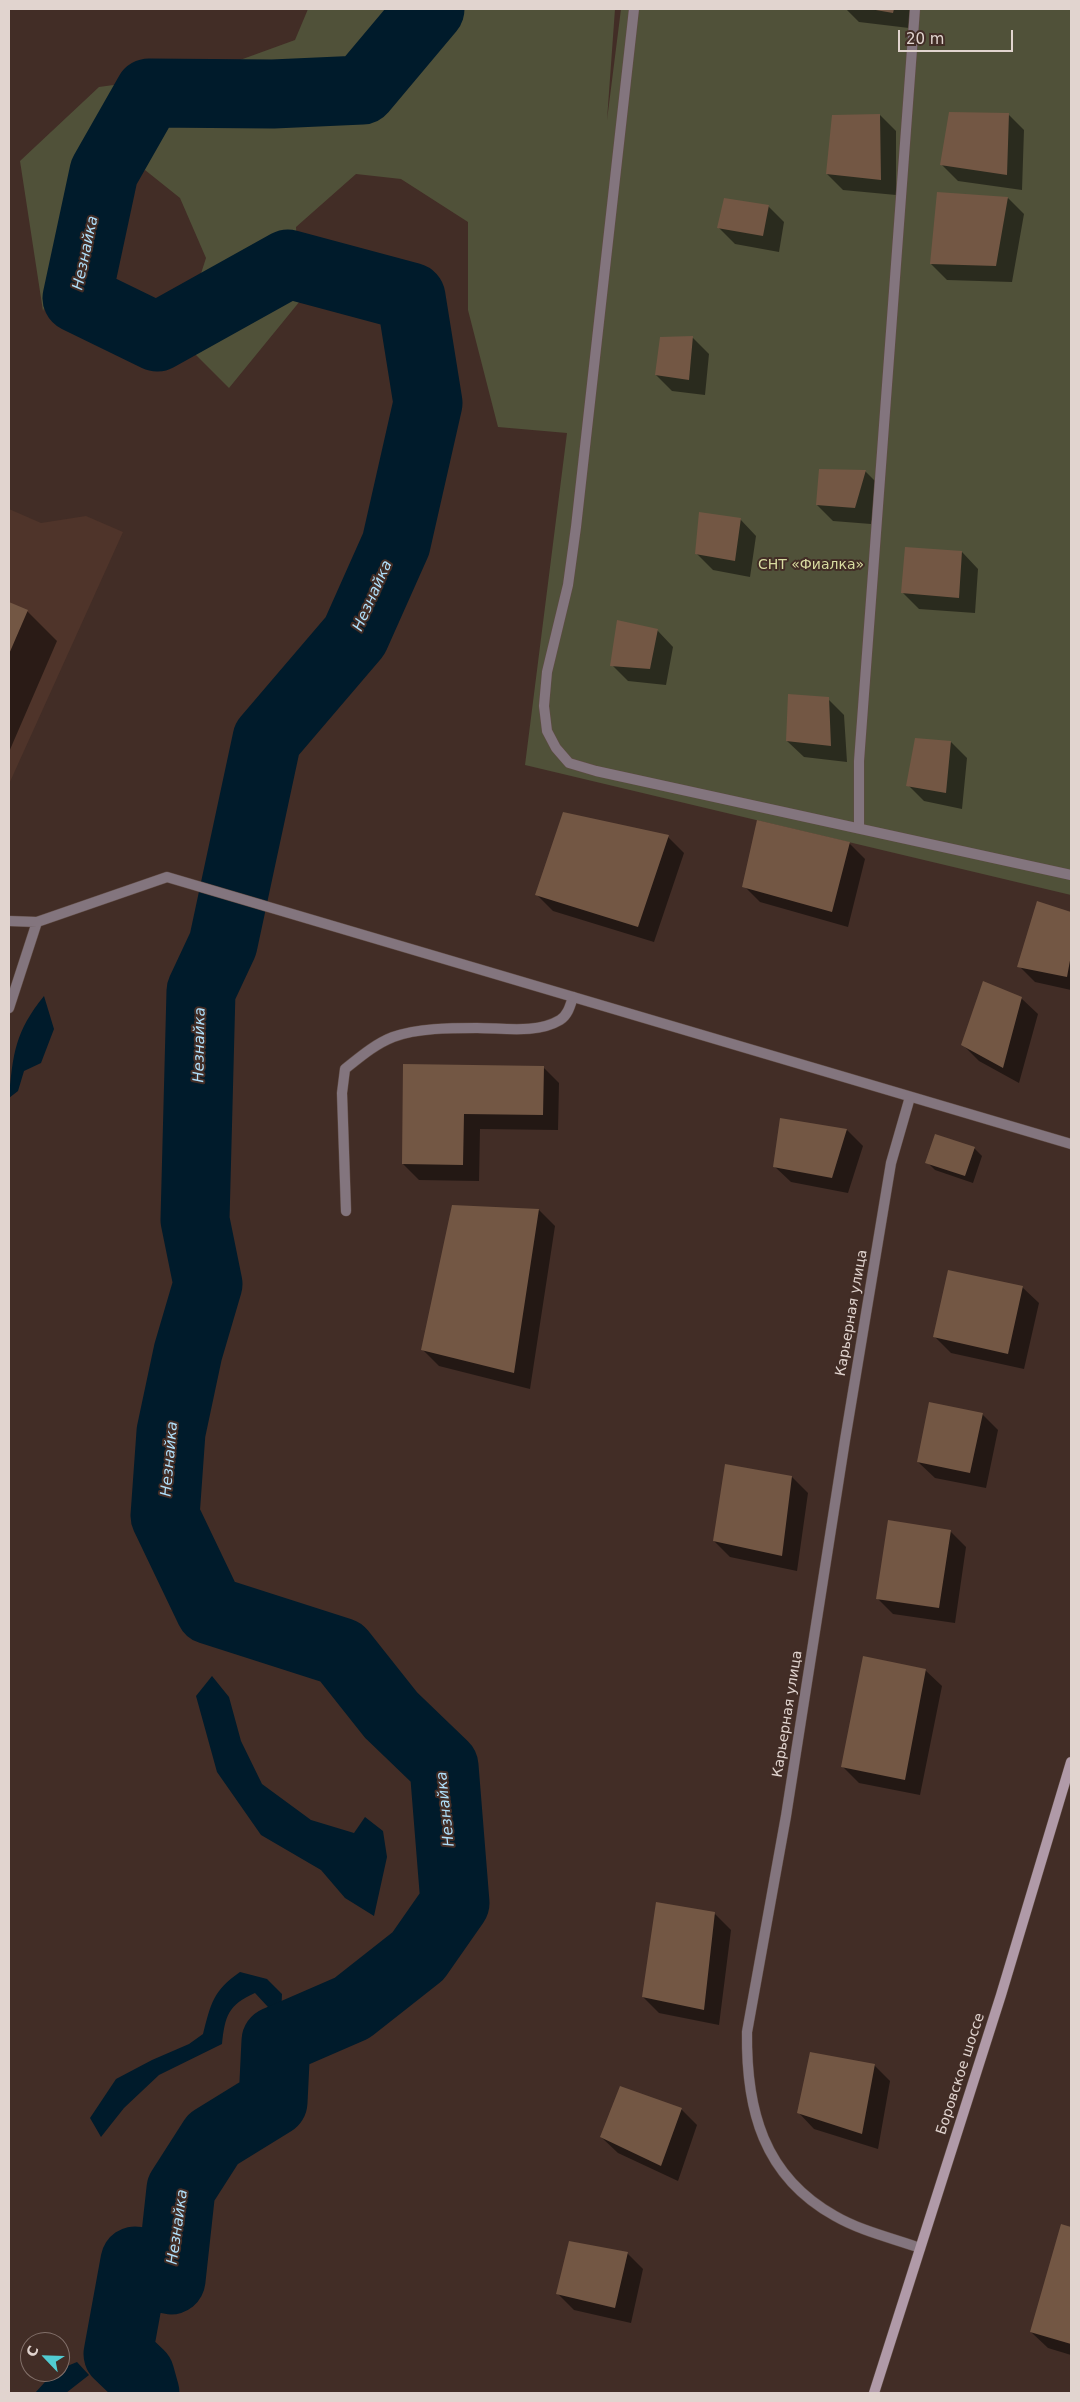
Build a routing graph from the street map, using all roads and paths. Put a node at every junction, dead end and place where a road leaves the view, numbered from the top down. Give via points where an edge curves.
1 (634, 9) edge
2 (915, 9) edge
3 (859, 828) junction
4 (1071, 875) edge
5 (9, 921) edge
6 (36, 922) junction
7 (574, 997) junction
8 (9, 1008) edge
9 (910, 1097) junction
10 (1071, 1144) edge
11 (346, 1211) dead end
12 (1071, 1762) edge
13 (920, 2248) junction
14 (874, 2393) edge

1 - 3 street via 576,527 568,585 547,672 546,731 569,763
2 - 3 street via 859,761
3 - 4 street
5 - 6 street
6 - 7 street via 167,877
6 - 8 street
7 - 9 street
7 - 11 street via 568,1012 560,1020 528,1029 424,1031 393,1037 365,1052 346,1069 342,1093
9 - 10 street
9 - 13 street, Карьерная улица via 891,1163 786,1816 747,2032 747,2058 756,2119 765,2145 780,2170 805,2196 834,2216
12 - 13 main road, Боровское шоссе
13 - 14 main road, Боровское шоссе

